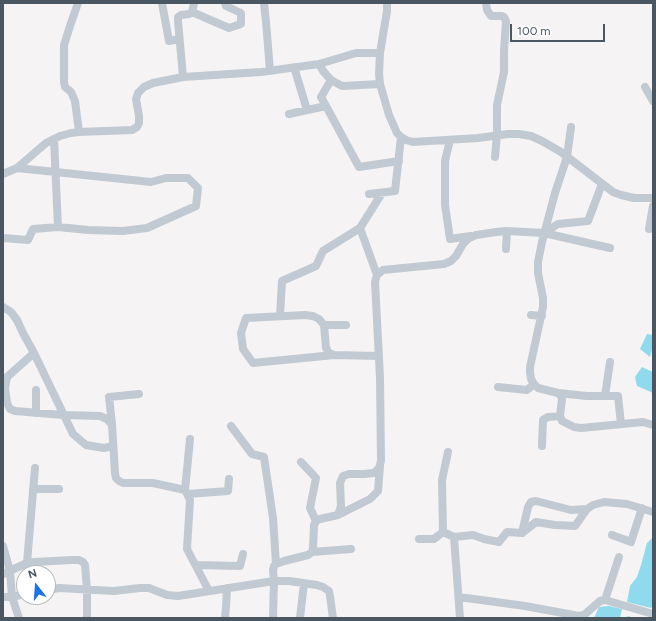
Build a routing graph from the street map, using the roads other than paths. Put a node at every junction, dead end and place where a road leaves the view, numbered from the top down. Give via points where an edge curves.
1 (78, 3) edge
2 (162, 3) edge
3 (194, 3) edge
4 (225, 3) edge
5 (264, 3) edge
6 (387, 3) edge
7 (486, 3) edge
8 (192, 12) junction
9 (180, 39) junction
10 (380, 53) junction
11 (319, 64) junction
12 (294, 67) junction
13 (270, 71) junction
14 (183, 78) junction
15 (331, 80) junction
16 (380, 84) junction
17 (645, 87) dead end
18 (653, 101) edge
19 (326, 106) junction
20 (307, 110) junction
21 (289, 114) dead end
22 (571, 128) dead end
23 (79, 132) junction
24 (497, 136) junction
25 (401, 137) junction
26 (54, 139) junction
27 (450, 140) junction
28 (495, 157) dead end
29 (568, 157) junction
30 (399, 161) junction
31 (17, 168) junction
32 (55, 172) junction
33 (3, 174) edge
34 (602, 184) junction
35 (382, 193) junction
36 (369, 194) dead end
37 (653, 198) edge
38 (653, 206) edge
39 (58, 227) junction
40 (360, 228) junction
41 (649, 229) dead end
42 (507, 231) junction
43 (544, 233) junction
44 (476, 236) junction
45 (3, 238) edge
46 (610, 248) dead end
47 (506, 249) dead end
48 (378, 275) junction
49 (3, 307) edge
50 (531, 315) dead end
51 (280, 316) junction
52 (542, 316) junction
53 (324, 325) junction
54 (346, 325) dead end
55 (34, 353) junction
56 (334, 355) junction
57 (379, 356) junction
58 (610, 362) dead end
59 (534, 384) junction
60 (4, 386) edge
61 (498, 387) dead end
62 (36, 390) dead end
63 (558, 393) junction
64 (139, 394) dead end
65 (605, 396) junction
66 (36, 412) junction
67 (63, 414) junction
68 (560, 416) junction
69 (621, 424) junction
70 (112, 425) junction
71 (653, 425) edge
72 (231, 426) dead end
73 (190, 439) dead end
74 (113, 446) junction
75 (542, 446) dead end
76 (448, 452) dead end
77 (381, 461) junction
78 (301, 462) dead end
79 (35, 468) dead end
80 (229, 479) dead end
81 (33, 489) junction
82 (59, 489) dead end
83 (186, 492) junction
84 (642, 508) junction
85 (587, 509) junction
86 (653, 512) edge
87 (338, 515) junction
88 (316, 521) junction
89 (443, 532) junction
90 (522, 533) junction
91 (612, 535) dead end
92 (454, 537) junction
93 (419, 539) dead end
94 (3, 546) edge
95 (351, 549) dead end
96 (312, 552) junction
97 (243, 554) dead end
98 (619, 557) dead end
99 (27, 563) junction
100 (276, 564) junction
101 (196, 565) junction
102 (6, 572) edge
103 (274, 581) junction
104 (304, 583) junction
105 (227, 588) junction
106 (56, 589) edge
107 (88, 589) junction
108 (209, 591) junction
109 (7, 597) edge
110 (459, 597) junction
111 (605, 600) junction
112 (653, 614) edge
113 (583, 616) edge
114 (19, 618) edge
115 (87, 618) edge
116 (225, 618) edge
117 (273, 618) edge
118 (300, 618) edge
119 (333, 618) edge
120 (460, 618) edge

1 - 23 street via 64,45 64,82 75,101
2 - 9 street via 169,41
3 - 8 street
4 - 8 street via 226,6 241,13 241,24 229,28
5 - 13 street
6 - 10 street
7 - 24 street via 487,10 492,16 502,16 506,21 503,79 497,105
8 - 9 street via 178,17
9 - 14 street
10 - 11 street via 356,53
10 - 16 street
11 - 12 street
11 - 15 street
12 - 13 street
12 - 20 street
13 - 14 street
14 - 23 street via 153,83 138,93 137,128
15 - 16 street via 342,86
15 - 19 street via 321,97
16 - 25 street via 389,115
17 - 18 street
19 - 20 street
19 - 30 street via 359,167
20 - 21 street
22 - 29 street
23 - 26 street
24 - 27 street
24 - 28 street
24 - 29 street via 531,136
25 - 27 street via 413,142
25 - 30 street
26 - 31 street
26 - 32 street
27 - 44 street via 445,161 445,205 450,239
29 - 34 street
29 - 43 street
30 - 35 street via 395,191
31 - 32 street
31 - 33 street
32 - 39 street
32 - 39 street via 151,182 166,178 188,178 198,188 196,206 147,228 123,231
34 - 37 street via 621,195
34 - 43 street via 588,221 558,224
35 - 36 street
35 - 40 street
38 - 41 street
39 - 45 street via 33,228 28,240
40 - 48 street
40 - 51 street via 323,251 316,266 282,282
42 - 43 street
42 - 44 street
42 - 47 street
43 - 46 street
43 - 52 street via 538,262 543,298
44 - 48 street via 469,238 456,256 444,264 383,270
48 - 57 street via 375,282
49 - 55 street via 11,312
50 - 52 street
51 - 53 street via 313,316
51 - 56 street via 246,318 241,333 243,349 253,363
52 - 59 street via 530,367
53 - 54 street
53 - 56 street via 326,348
55 - 60 street via 7,377
55 - 67 street
56 - 57 street
57 - 77 street
58 - 65 street
59 - 61 street via 527,390
59 - 63 street via 538,388
60 - 66 street via 10,409
62 - 66 street
63 - 65 street
63 - 68 street via 562,399
64 - 70 street via 109,397
65 - 69 street via 618,396
66 - 67 street
67 - 70 street via 100,416
67 - 74 street via 73,434 86,445 104,448
68 - 69 street via 562,421 581,428
68 - 75 street via 543,420
69 - 71 street via 643,422
70 - 74 street
72 - 100 street via 252,454 264,457 273,518
73 - 83 street
74 - 83 street via 115,473 119,481 153,482
76 - 89 street via 442,480
77 - 87 street via 378,491 370,499
77 - 87 street via 374,473 343,476 340,483 341,506
78 - 88 street via 316,478 310,508
79 - 81 street
80 - 83 street via 228,491
81 - 82 street
81 - 99 street
83 - 101 street via 190,500 187,549
84 - 85 street via 604,502
84 - 86 street
84 - 91 street via 631,542
85 - 90 street via 575,526 536,522
85 - 90 street via 571,510 531,502
87 - 88 street
88 - 96 street
89 - 92 street
89 - 93 street via 434,539
90 - 92 street via 507,532 499,542 473,535
92 - 110 street
94 - 102 street
95 - 96 street
96 - 100 street
97 - 101 street via 240,566
98 - 111 street
99 - 102 street
99 - 107 street via 42,560 79,560 85,566
100 - 103 street via 273,570
101 - 108 street
102 - 109 street
103 - 104 street
103 - 105 street
103 - 117 street
104 - 118 street
104 - 119 street via 323,587 328,591
105 - 108 street
105 - 116 street
106 - 107 street
107 - 108 street via 114,591 149,588 178,596
107 - 115 street
109 - 114 street
110 - 113 street
110 - 120 street
111 - 112 street
111 - 113 street via 600,601

